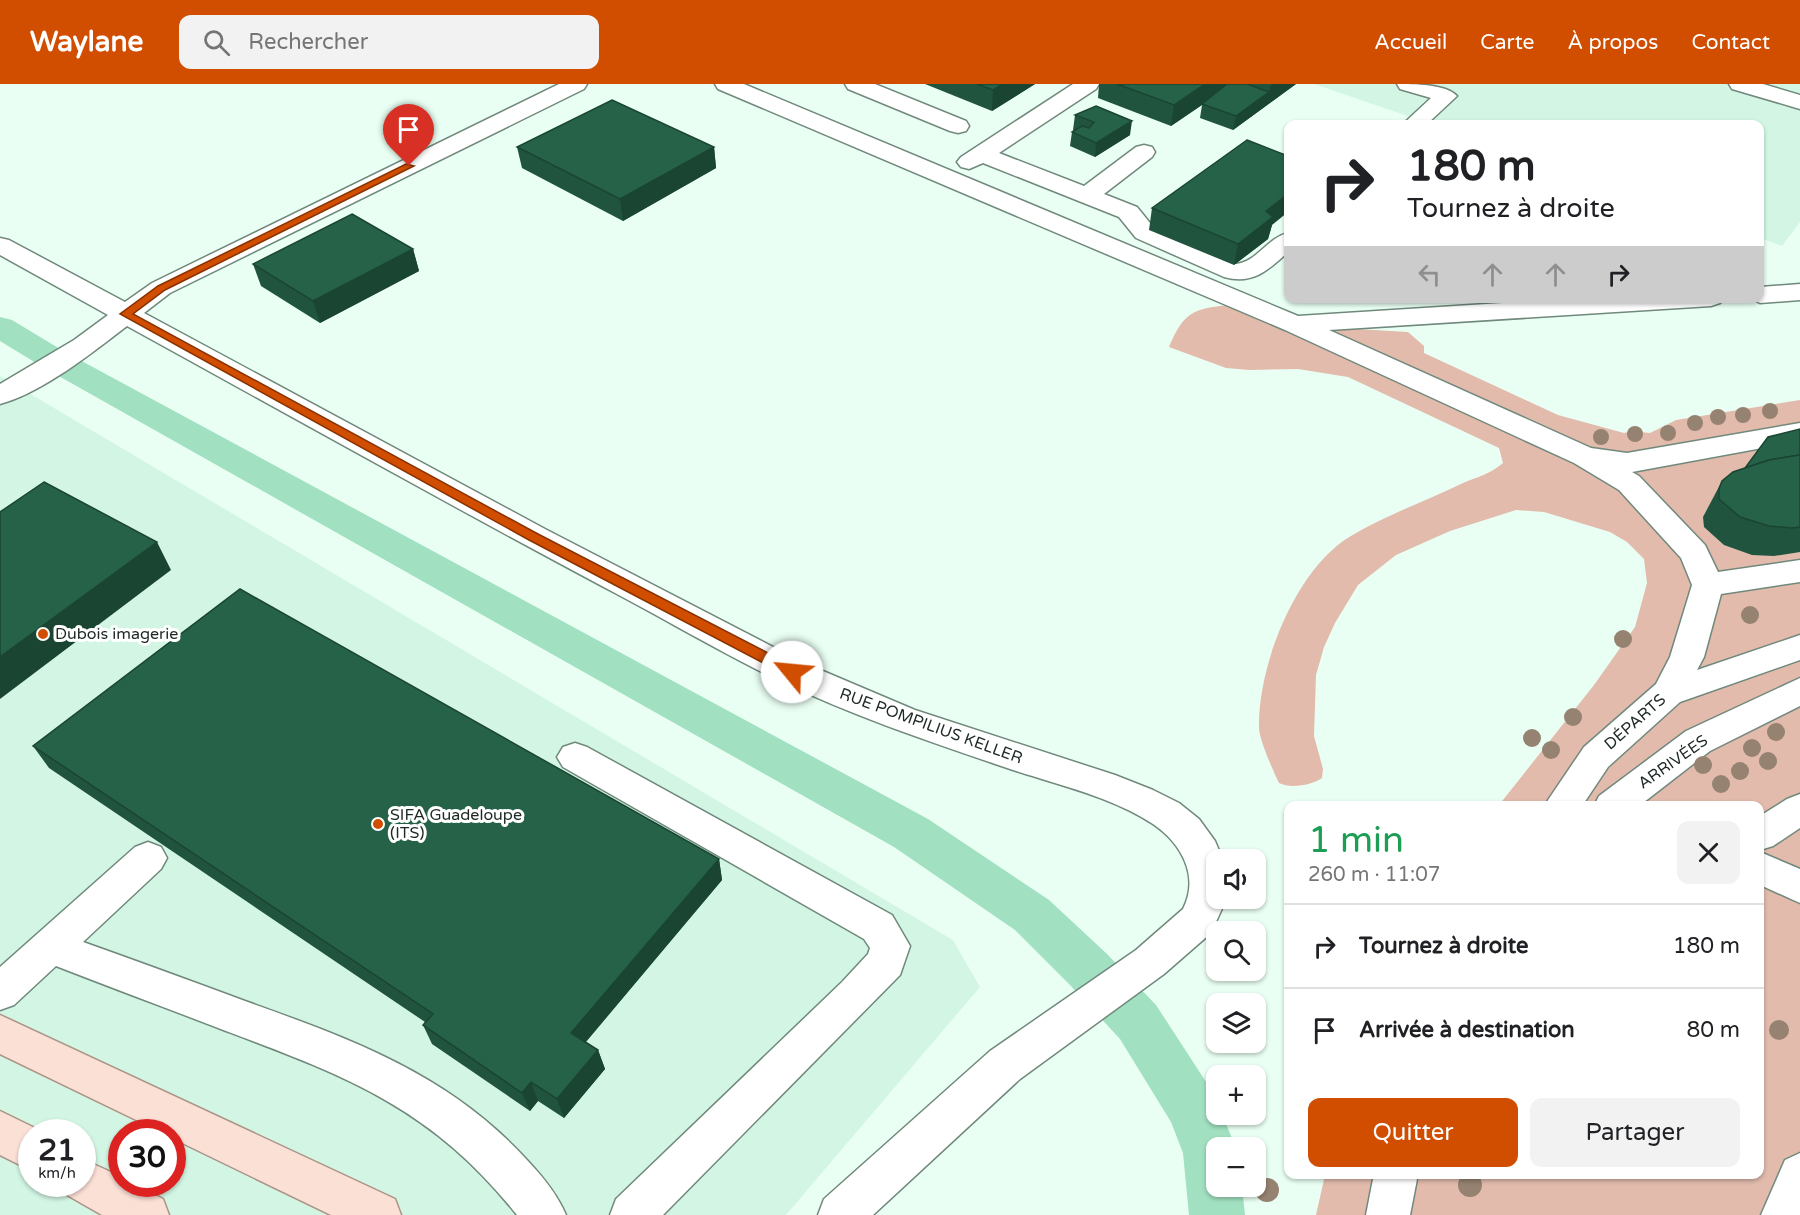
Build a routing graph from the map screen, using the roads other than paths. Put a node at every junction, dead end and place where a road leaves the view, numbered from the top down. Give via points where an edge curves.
1 (533, 84) edge
2 (726, 84) edge
3 (856, 84) edge
4 (1088, 84) edge
5 (1408, 84) edge
6 (1466, 84) edge
7 (1740, 84) edge
8 (566, 89) edge
9 (1446, 96) junction
10 (1800, 102) edge
11 (1419, 120) edge
12 (958, 126) dead end
13 (1144, 152) dead end
14 (982, 154) junction
15 (945, 178) junction
16 (1088, 195) junction
17 (1284, 243) edge
18 (0, 244) edge
19 (1800, 292) edge
20 (1764, 295) edge
21 (1571, 303) edge
22 (1487, 306) edge
23 (125, 314) junction
24 (1294, 324) junction
25 (0, 395) edge
26 (1800, 432) edge
27 (1584, 456) junction
28 (1800, 572) edge
29 (1708, 585) junction
30 (1800, 634) edge
31 (1800, 647) edge
32 (1800, 691) edge
33 (1668, 693) junction
34 (1800, 704) edge
35 (1737, 722) junction
36 (575, 757) dead end
37 (1565, 801) edge
38 (1619, 801) edge
39 (1800, 809) edge
40 (1764, 833) edge
41 (148, 858) dead end
42 (1764, 870) edge
43 (1800, 887) edge
44 (50, 947) junction
45 (0, 992) edge
46 (0, 1034) edge
47 (0, 1132) edge
48 (18, 1142) edge
49 (96, 1188) edge
50 (147, 1215) edge
51 (379, 1215) edge
52 (544, 1215) edge
53 (632, 1215) edge
54 (840, 1215) edge

1 - 8 street
2 - 15 street
3 - 12 street
4 - 14 street
5 - 9 street
6 - 9 street
7 - 10 street
8 - 23 street via 161,288
9 - 11 street
13 - 16 street
14 - 15 street
14 - 16 street
15 - 24 street
16 - 17 street via 1128,212 1145,233 1233,272 1253,270
18 - 23 street, RUE POMPILIUS KELLER
19 - 20 street
21 - 22 street
22 - 24 street
23 - 25 street via 83,346
23 - 54 street, RUE POMPILIUS KELLER via 534,537 792,672 903,719 1140,800 1186,830 1202,852 1208,875 1206,902 1197,921 1150,962 1005,1065
24 - 27 street
26 - 27 street via 1627,462
27 - 29 street via 1629,483 1694,553
28 - 29 street
29 - 33 street via 1687,657
30 - 33 street via 1708,669
31 - 33 street, DÉPARTS
32 - 35 street, ARRIVÉES
33 - 37 street, DÉPARTS via 1596,757
34 - 35 street
35 - 38 street, ARRIVÉES via 1698,741
36 - 53 street via 878,927 890,946 886,963 856,995
39 - 40 street
41 - 44 street
42 - 43 street
44 - 45 street
44 - 52 street via 336,1053 384,1077 430,1103 473,1136 516,1176
46 - 51 main road
47 - 48 main road
49 - 50 main road

